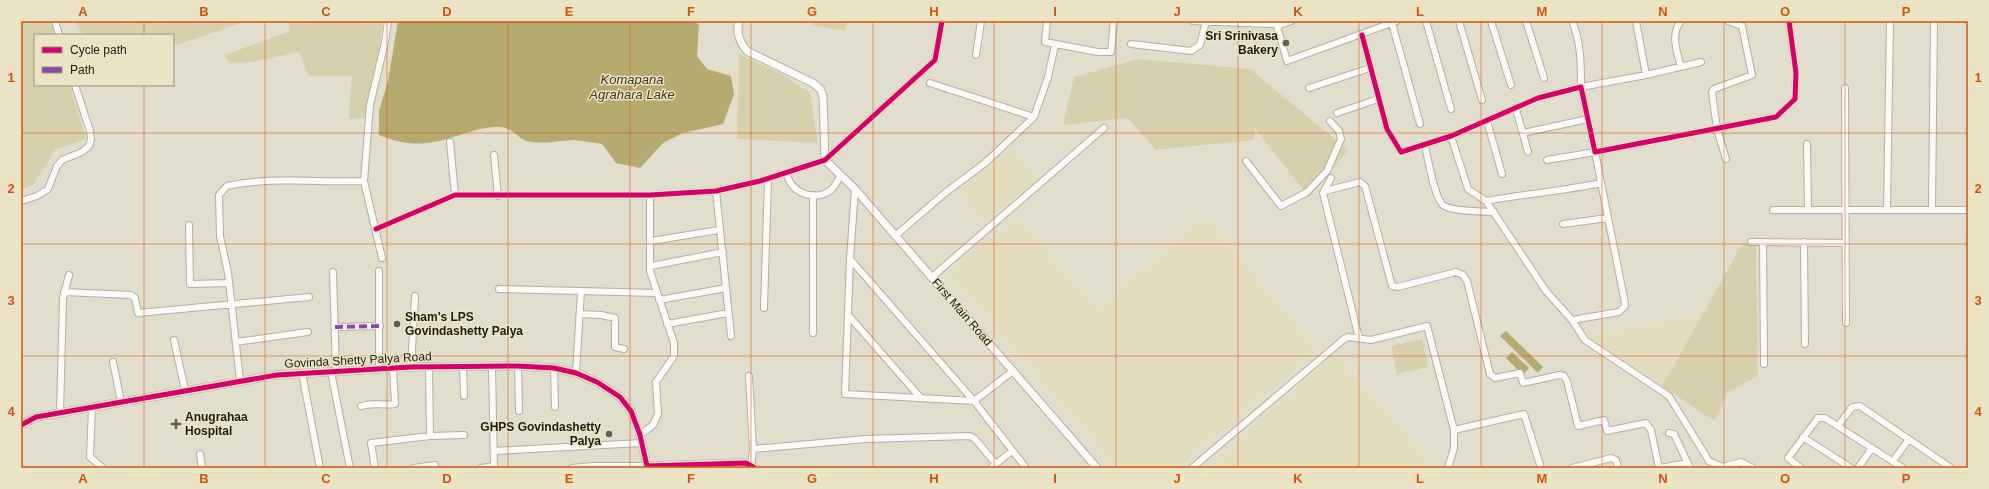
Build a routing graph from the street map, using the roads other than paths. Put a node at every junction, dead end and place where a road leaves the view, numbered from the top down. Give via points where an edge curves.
1 (55, 21) edge
2 (388, 21) edge
3 (739, 21) edge
4 (942, 21) edge
5 (981, 21) edge
6 (1047, 21) edge
7 (1114, 21) edge
8 (1193, 21) edge
9 (1206, 21) edge
10 (1291, 21) edge
11 (1426, 21) edge
12 (1459, 21) edge
13 (1491, 21) edge
14 (1526, 21) edge
15 (1572, 21) edge
16 (1636, 21) edge
17 (1681, 21) edge
18 (1728, 21) edge
19 (1789, 21) edge
20 (1890, 21) edge
21 (1934, 21) edge
22 (1394, 22) edge
23 (1275, 24) edge
24 (59, 34) edge
25 (1362, 34) junction
26 (1131, 44) dead end
27 (1055, 45) junction
28 (976, 55) dead end
29 (1701, 62) dead end
30 (1681, 66) junction
31 (1370, 68) junction
32 (1646, 75) junction
33 (1544, 78) dead end
34 (930, 83) dead end
35 (1511, 85) dead end
36 (75, 86) edge
37 (1581, 87) junction
38 (1309, 88) dead end
39 (1845, 88) dead end
40 (1378, 99) junction
41 (1482, 100) dead end
42 (1451, 109) dead end
43 (1516, 109) junction
44 (1337, 113) dead end
45 (1034, 118) junction
46 (1588, 119) junction
47 (1330, 121) dead end
48 (1487, 121) junction
49 (1420, 124) dead end
50 (1104, 128) dead end
51 (1717, 129) junction
52 (1523, 133) junction
53 (1451, 136) junction
54 (450, 142) dead end
55 (1807, 144) dead end
56 (1425, 146) junction
57 (1528, 152) dead end
58 (1595, 152) junction
59 (494, 156) dead end
60 (1726, 159) dead end
61 (825, 160) junction
62 (1547, 160) dead end
63 (1246, 161) dead end
64 (1327, 171) junction
65 (788, 173) junction
66 (1502, 174) dead end
67 (841, 175) junction
68 (1331, 178) junction
69 (768, 179) junction
70 (364, 181) junction
71 (1601, 183) junction
72 (1340, 186) junction
73 (855, 189) junction
74 (716, 191) junction
75 (1325, 191) junction
76 (455, 195) junction
77 (650, 195) junction
78 (813, 195) junction
79 (498, 196) junction
80 (21, 201) edge
81 (1486, 201) junction
82 (1773, 210) dead end
83 (1808, 210) junction
84 (1846, 210) junction
85 (1887, 210) junction
86 (1932, 210) junction
87 (1968, 210) edge
88 (1494, 212) junction
89 (1608, 218) junction
90 (1563, 224) dead end
91 (189, 225) dead end
92 (376, 229) junction
93 (720, 230) junction
94 (895, 236) junction
95 (651, 241) junction
96 (1751, 242) dead end
97 (1763, 242) junction
98 (1804, 242) junction
99 (1846, 243) junction
100 (723, 252) junction
101 (382, 258) dead end
102 (850, 259) junction
103 (650, 266) junction
104 (379, 271) dead end
105 (333, 272) dead end
106 (69, 275) dead end
107 (932, 277) junction
108 (228, 283) junction
109 (726, 288) junction
110 (499, 289) dead end
111 (581, 291) junction
112 (64, 292) junction
113 (656, 293) junction
114 (415, 296) dead end
115 (309, 297) dead end
116 (659, 300) junction
117 (231, 305) junction
118 (764, 308) dead end
119 (728, 313) junction
120 (580, 314) junction
121 (848, 315) junction
122 (1572, 320) junction
123 (1846, 323) dead end
124 (667, 324) junction
125 (380, 326) junction
126 (335, 327) junction
127 (308, 332) dead end
128 (813, 333) dead end
129 (731, 336) dead end
130 (1359, 338) junction
131 (174, 340) dead end
132 (236, 342) junction
133 (1805, 344) dead end
134 (624, 349) dead end
135 (112, 362) dead end
136 (1764, 364) dead end
137 (429, 366) junction
138 (463, 366) junction
139 (492, 366) junction
140 (518, 366) junction
141 (411, 367) junction
142 (394, 368) junction
143 (554, 368) junction
144 (379, 369) junction
145 (1013, 371) junction
146 (334, 372) junction
147 (302, 373) junction
148 (576, 373) junction
149 (749, 376) dead end
150 (240, 380) junction
151 (184, 390) junction
152 (464, 396) dead end
153 (920, 397) junction
154 (974, 401) junction
155 (121, 402) junction
156 (361, 406) dead end
157 (555, 407) dead end
158 (92, 408) junction
159 (519, 411) dead end
160 (60, 414) junction
161 (21, 426) edge
162 (1838, 426) junction
163 (1454, 430) junction
164 (1669, 433) dead end
165 (464, 435) dead end
166 (640, 435) junction
167 (430, 436) junction
168 (1803, 437) junction
169 (1909, 439) junction
170 (641, 443) junction
171 (1872, 448) junction
172 (753, 449) junction
173 (494, 450) junction
174 (1012, 451) junction
175 (200, 454) dead end
176 (1893, 461) junction
177 (994, 466) edge
178 (1688, 466) edge
179 (494, 467) edge
180 (592, 467) edge
181 (647, 467) edge
182 (753, 467) edge
183 (103, 468) edge
184 (202, 468) edge
185 (320, 468) edge
186 (350, 468) edge
187 (375, 468) edge
188 (414, 468) edge
189 (435, 468) edge
190 (481, 468) edge
191 (572, 468) edge
192 (1026, 468) edge
193 (1097, 468) edge
194 (1192, 468) edge
195 (1448, 468) edge
196 (1541, 468) edge
197 (1572, 468) edge
198 (1618, 468) edge
199 (1660, 468) edge
200 (1753, 468) edge
201 (1801, 468) edge
202 (1851, 468) edge
203 (1858, 468) edge
204 (1903, 468) edge
205 (1951, 468) edge

1 - 24 street
2 - 70 street via 370,105
3 - 61 street via 737,29 740,42 747,51 813,83 821,90
4 - 61 street via 935,60
5 - 28 street
6 - 27 street via 1044,42
7 - 27 street via 1112,52
8 - 9 street
9 - 23 street
9 - 26 street via 1200,45 1191,51
10 - 23 street
11 - 42 street
12 - 41 street
13 - 35 street
14 - 33 street
15 - 37 street via 1577,34 1581,61
16 - 32 street
17 - 30 street via 1676,28 1674,39
18 - 51 street via 1742,26 1752,75 1712,92
19 - 51 street via 1796,73 1795,99 1776,117
20 - 85 street
21 - 86 street
22 - 25 street
22 - 49 street
23 - 25 street via 1287,61
25 - 31 street
27 - 45 street via 1048,78
29 - 30 street
30 - 32 street
31 - 38 street
31 - 40 street
32 - 37 street
34 - 45 street
36 - 80 street via 90,131 89,146 82,152 62,160 48,189
37 - 43 street via 1538,98
37 - 46 street
39 - 84 street
40 - 44 street
40 - 56 street via 1387,129 1401,152
43 - 48 street
43 - 52 street
45 - 94 street via 985,163
46 - 52 street
46 - 58 street
47 - 64 street via 1339,131 1341,139
48 - 53 street
48 - 66 street
50 - 107 street
51 - 58 street
51 - 60 street
52 - 57 street
53 - 56 street
53 - 81 street via 1468,189
54 - 76 street
55 - 83 street
56 - 88 street via 1442,204 1451,208
58 - 62 street
58 - 71 street
59 - 79 street
61 - 65 street
61 - 67 street, First Main Road
63 - 64 street via 1281,206 1307,192
64 - 68 street
65 - 69 street
65 - 78 street via 788,180 794,188
67 - 73 street, First Main Road
67 - 78 street via 832,189
68 - 72 street
68 - 75 street
69 - 74 street
69 - 118 street
70 - 92 street
70 - 108 street via 272,179 227,186 219,195 218,211
71 - 81 street via 1564,191 1543,191
71 - 89 street
72 - 75 street
72 - 199 street via 1360,182 1365,186 1392,286 1398,287 1456,272 1463,275 1467,281 1490,374 1495,378 1520,374 1523,383 1564,376 1578,426 1604,420 1607,431 1646,423 1651,430
73 - 94 street, First Main Road
73 - 102 street
74 - 77 street
74 - 93 street
75 - 130 street via 1323,193
76 - 79 street
76 - 92 street
77 - 79 street
77 - 95 street
78 - 128 street
81 - 88 street
82 - 83 street
83 - 84 street
84 - 85 street
84 - 99 street
85 - 86 street
86 - 87 street
88 - 122 street via 1546,290
89 - 90 street
89 - 122 street via 1624,306 1619,312
91 - 108 street via 190,284
92 - 101 street
93 - 95 street
93 - 100 street
94 - 107 street, First Main Road
95 - 103 street
96 - 97 street
97 - 98 street
97 - 136 street
98 - 99 street
98 - 133 street
99 - 123 street
100 - 103 street
100 - 109 street
102 - 121 street
102 - 154 street
103 - 113 street
104 - 125 street
105 - 126 street
106 - 112 street
107 - 145 street, First Main Road
108 - 117 street
109 - 116 street
109 - 119 street
110 - 111 street
111 - 113 street
111 - 120 street
112 - 117 street via 131,295 135,298 138,313
112 - 160 street
113 - 116 street
114 - 141 street
115 - 117 street
116 - 124 street
117 - 132 street
119 - 124 street
119 - 129 street
120 - 134 street via 615,318 615,347
120 - 148 street
121 - 153 street
121 - 153 street via 845,394
122 - 200 street via 1585,340 1669,396 1709,461 1722,467 1741,462
124 - 166 street via 674,343 674,356 656,382 658,414 653,425
125 - 126 street
125 - 144 street
126 - 146 street
127 - 132 street
130 - 163 street via 1371,340 1427,326
130 - 194 street via 1348,337 1337,343
131 - 151 street
132 - 150 street
135 - 155 street
137 - 138 street, Govinda Shetty Palya Road
137 - 141 street, Govinda Shetty Palya Road
137 - 167 street
138 - 139 street, Govinda Shetty Palya Road
138 - 152 street
139 - 140 street, Govinda Shetty Palya Road
139 - 173 street
140 - 143 street, Govinda Shetty Palya Road
140 - 159 street
141 - 142 street, Govinda Shetty Palya Road
142 - 144 street, Govinda Shetty Palya Road
142 - 156 street via 396,404 374,403
143 - 148 street, Govinda Shetty Palya Road
143 - 157 street
144 - 146 street, Govinda Shetty Palya Road
145 - 154 street
145 - 193 street, First Main Road
146 - 147 street, Govinda Shetty Palya Road
146 - 186 street
147 - 150 street, Govinda Shetty Palya Road
147 - 185 street
148 - 166 street, Govinda Shetty Palya Road via 597,382 620,397 631,411
149 - 172 street
150 - 151 street, Govinda Shetty Palya Road
151 - 155 street, Govinda Shetty Palya Road
153 - 154 street
154 - 174 street
155 - 158 street, Govinda Shetty Palya Road
158 - 160 street, Govinda Shetty Palya Road
158 - 183 street via 90,457
160 - 161 street, Govinda Shetty Palya Road via 36,417
162 - 168 street via 1821,417
162 - 169 street via 1856,405
162 - 171 street
163 - 195 street via 1454,448
163 - 196 street via 1524,414
164 - 178 street via 1674,434
165 - 167 street
166 - 170 street, Govinda Shetty Palya Road
167 - 187 street via 371,443
168 - 201 street via 1788,458
168 - 202 street
169 - 176 street
169 - 205 street
170 - 173 street
170 - 181 street, Govinda Shetty Palya Road
171 - 176 street
171 - 203 street
172 - 177 street via 865,439 970,436 975,439
172 - 182 street
173 - 179 street
174 - 177 street
174 - 192 street
175 - 184 street
176 - 204 street
178 - 199 street
179 - 190 street
180 - 181 street
180 - 191 street
181 - 182 street via 746,464
188 - 189 street via 435,465
197 - 198 street via 1611,458 1616,460

